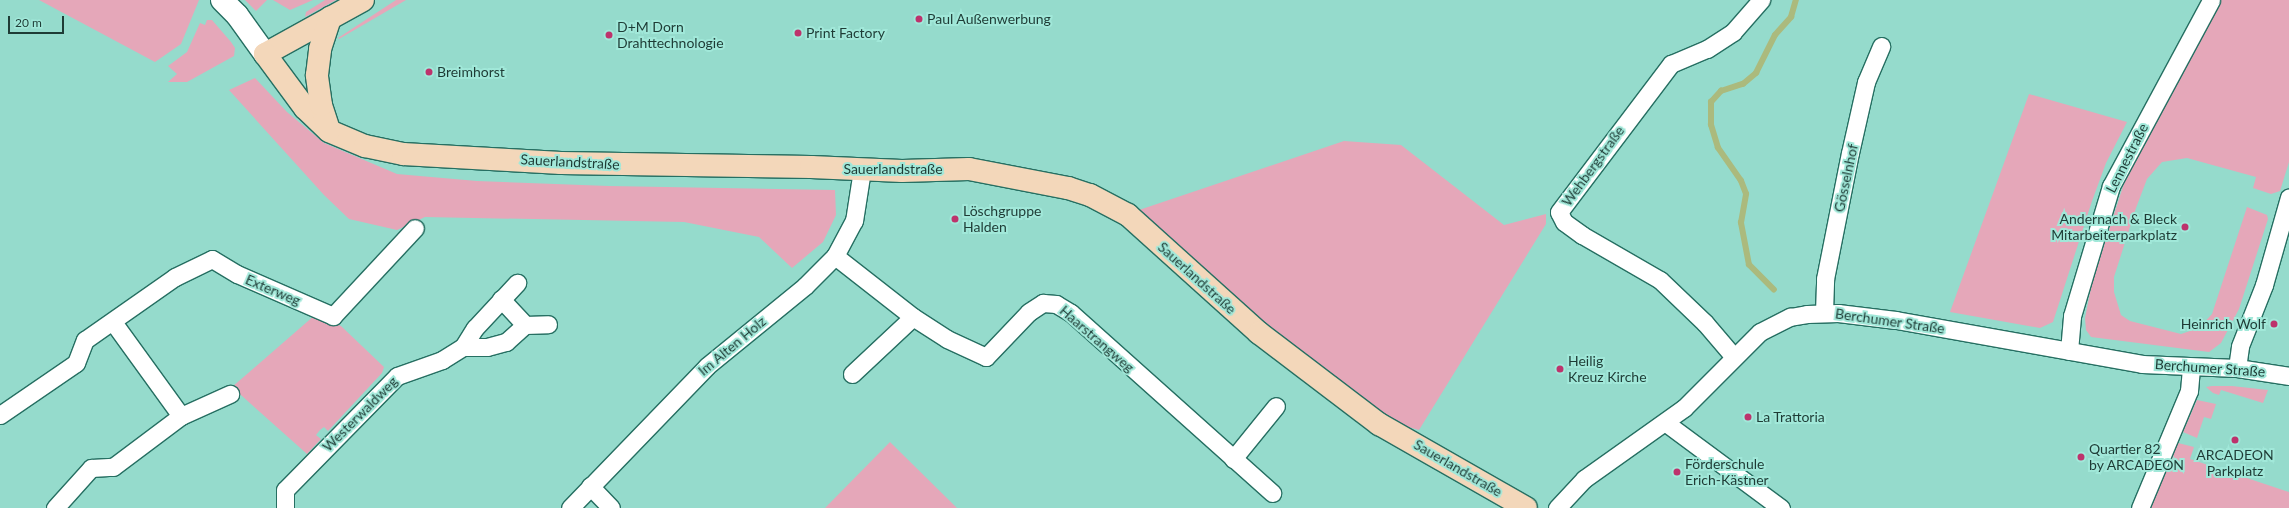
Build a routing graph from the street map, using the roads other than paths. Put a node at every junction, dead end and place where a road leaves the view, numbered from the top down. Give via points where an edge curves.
1 (222, 0) edge
2 (363, 0) edge
3 (1761, 0) edge
4 (2211, 0) edge
5 (330, 18) junction
6 (1881, 46) dead end
7 (265, 54) junction
8 (329, 131) junction
9 (862, 170) junction
10 (2289, 197) edge
11 (415, 228) dead end
12 (835, 256) junction
13 (517, 283) dead end
14 (501, 300) junction
15 (1824, 312) junction
16 (912, 317) junction
17 (114, 322) junction
18 (548, 324) dead end
19 (525, 325) junction
20 (463, 347) junction
21 (2069, 351) junction
22 (1734, 357) junction
23 (2191, 368) junction
24 (2237, 368) junction
25 (852, 374) dead end
26 (2289, 376) edge
27 (230, 394) dead end
28 (1276, 406) dead end
29 (0, 415) edge
30 (181, 416) junction
31 (1666, 423) junction
32 (1233, 460) junction
33 (590, 486) junction
34 (1272, 493) dead end
35 (55, 508) edge
36 (285, 508) edge
37 (570, 508) edge
38 (611, 508) edge
39 (1526, 508) edge
40 (1558, 508) edge
41 (1782, 508) edge
42 (2140, 508) edge

1 - 7 street, Sauerlandstraße via 237,15
2 - 5 main road
3 - 22 street, Wehbergstraße via 1734,32 1707,49 1671,64 1559,212 1564,222 1582,235 1660,280 1705,323
4 - 21 street, Lennestraße via 2111,186 2072,316
5 - 7 main road
5 - 8 main road via 320,49 317,75 321,105
6 - 15 street, Gösselnhof via 1866,82 1852,146 1825,279
7 - 8 main road, Sauerlandstraße via 305,108
8 - 9 main road, Sauerlandstraße via 364,146 403,154 623,165 762,165
9 - 12 street, Im Alten Holz via 854,222
9 - 39 main road, Sauerlandstraße via 956,169 992,172 1068,188 1115,207 1128,215 1259,333 1373,420
10 - 24 street via 2264,285 2240,346
11 - 17 street, Exterweg via 333,316 237,274 212,259 175,277
12 - 16 street, Haarstrangweg
12 - 33 street, Im Alten Holz via 805,286 707,366
13 - 14 street, Westerwaldweg
14 - 19 street
14 - 20 street, Westerwaldweg via 475,328
15 - 21 street, Berchumer Straße via 1896,320
15 - 22 street, Berchumer Straße via 1790,317 1774,323 1760,332
16 - 25 street
16 - 32 street, Haarstrangweg via 947,339 986,357 1029,312 1044,303 1056,304 1071,313
17 - 29 street, Exterweg via 85,340 76,363
17 - 30 street
18 - 19 street
19 - 20 street via 506,342 487,347
20 - 36 street, Westerwaldweg via 442,360 397,376 284,490
21 - 23 street, Berchumer Straße via 2142,364
22 - 31 street, Berchumer Straße
23 - 24 street, Berchumer Straße
23 - 42 street via 2189,391
24 - 26 street, Berchumer Straße
27 - 30 street
28 - 32 street
30 - 35 street via 113,467 91,468
31 - 40 street, Berchumer Straße via 1584,479
31 - 41 street
32 - 34 street, Haarstrangweg
33 - 37 street, Im Alten Holz
33 - 38 street

